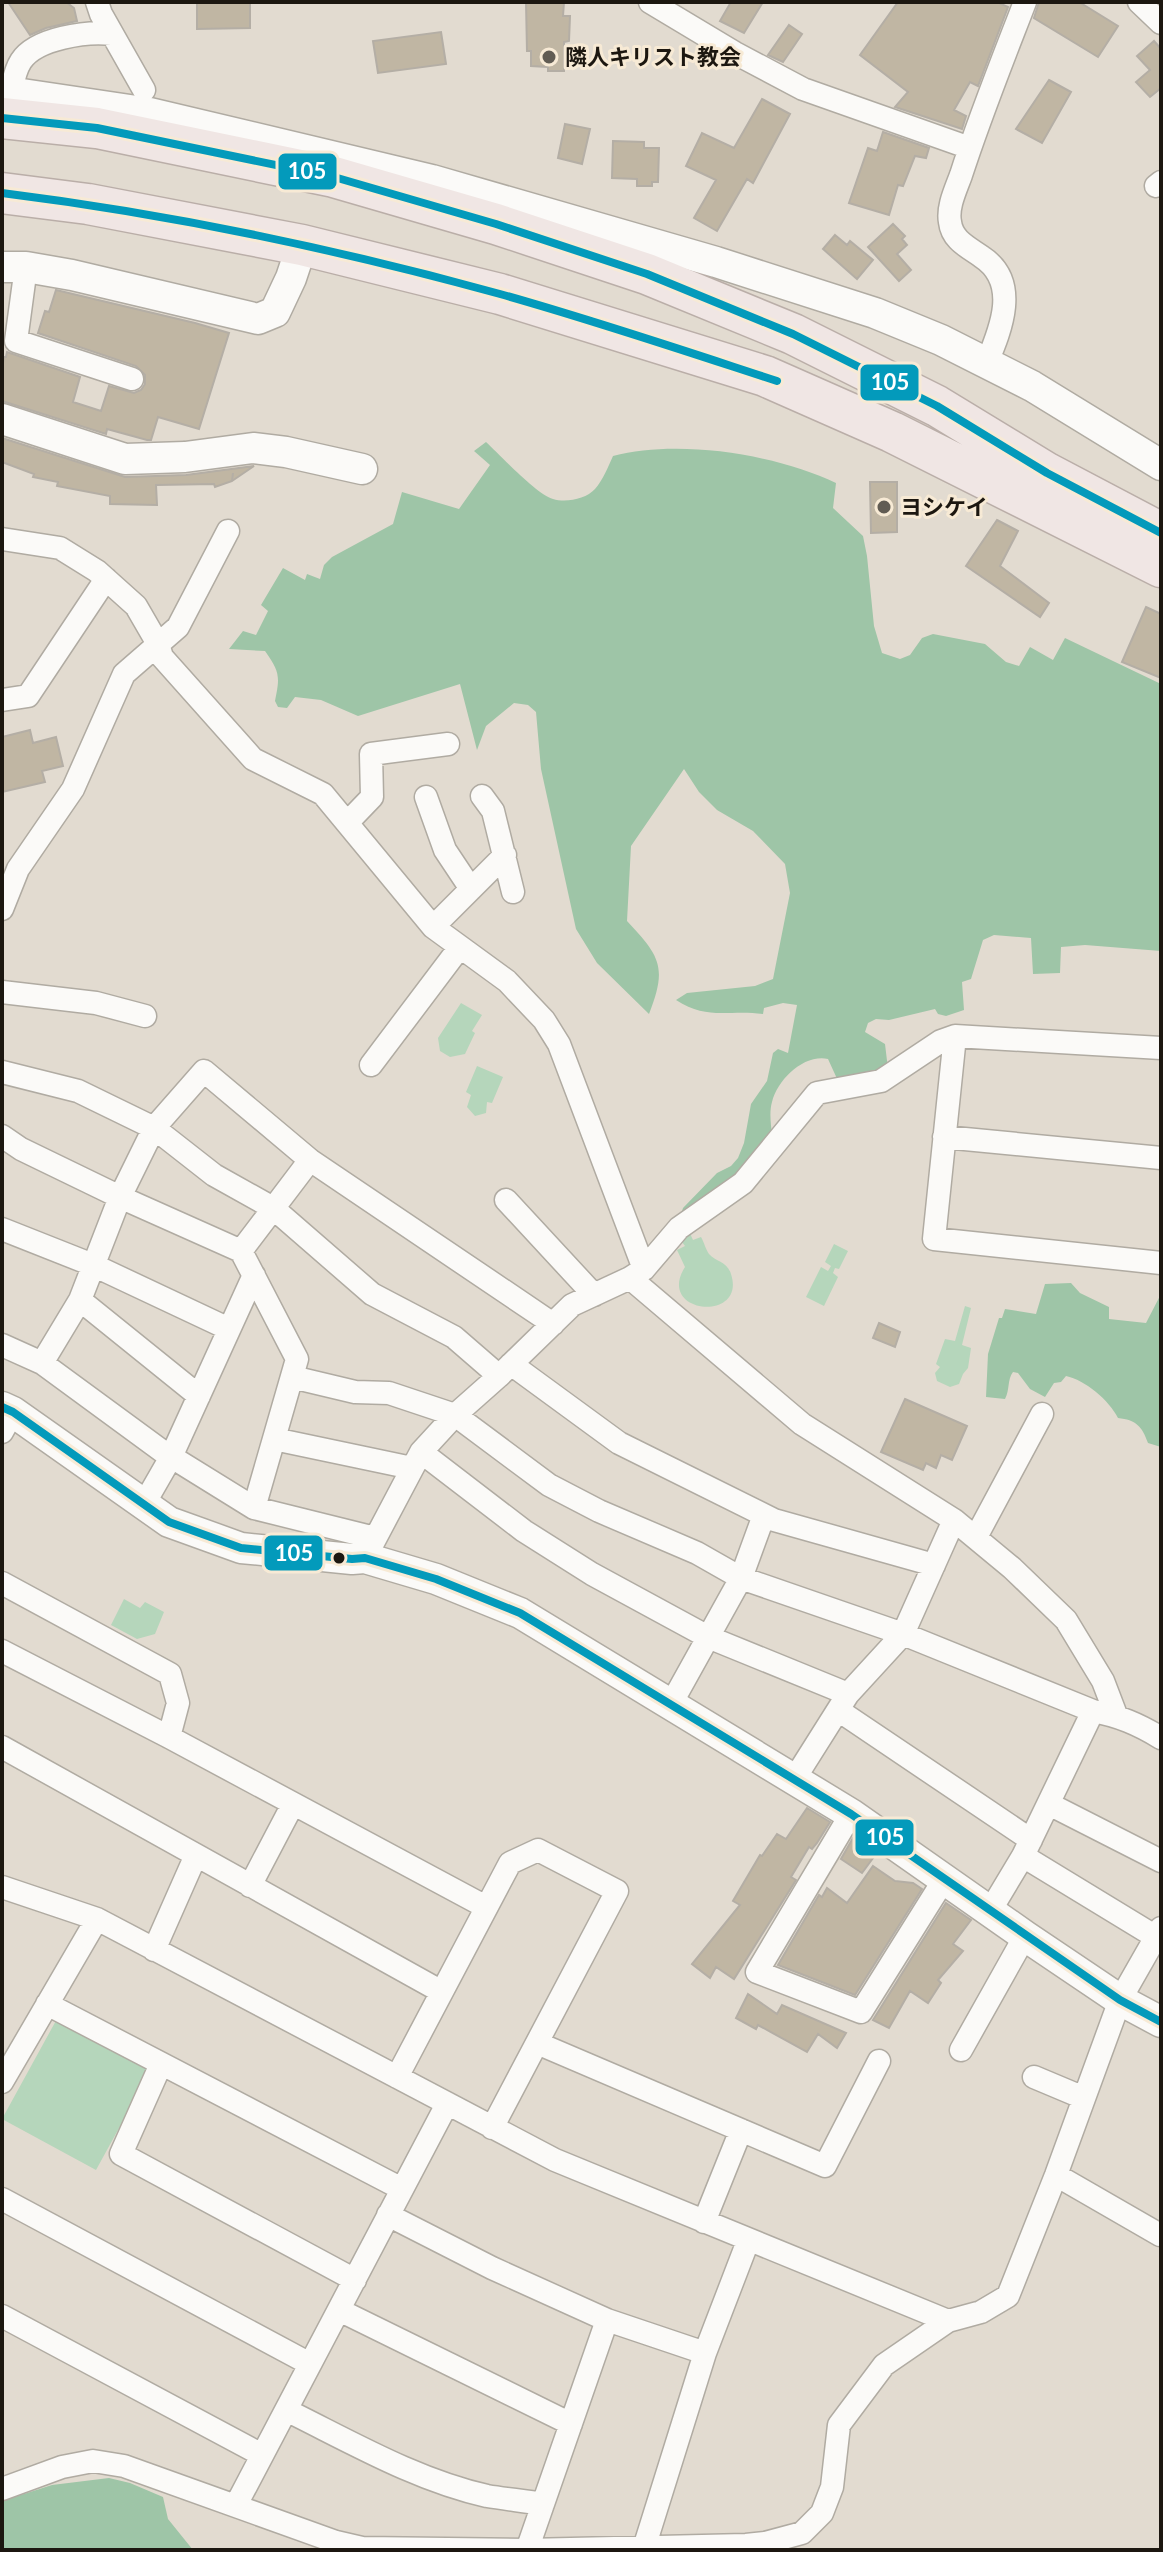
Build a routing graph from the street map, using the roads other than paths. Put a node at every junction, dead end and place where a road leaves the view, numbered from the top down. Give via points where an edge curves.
1 (97, 2) edge
2 (650, 2) edge
3 (1025, 2) edge
4 (1139, 2) edge
5 (1161, 23) edge
6 (112, 34) junction
7 (144, 90) dead end
8 (5, 100) edge
9 (970, 148) junction
10 (2, 193) edge
11 (302, 245) junction
12 (14, 267) edge
13 (987, 362) junction
14 (132, 379) dead end
15 (2, 419) edge
16 (1161, 465) edge
17 (362, 469) dead end
18 (228, 531) dead end
19 (1161, 533) edge
20 (2, 539) edge
21 (1161, 567) edge
22 (106, 579) junction
23 (158, 644) junction
24 (2, 700) edge
25 (448, 744) dead end
26 (482, 796) dead end
27 (426, 797) dead end
28 (347, 823) junction
29 (505, 855) junction
30 (471, 889) junction
31 (513, 892) dead end
32 (2, 909) edge
33 (433, 927) junction
34 (460, 947) junction
35 (2, 992) edge
36 (145, 1016) dead end
37 (955, 1036) junction
38 (1161, 1048) edge
39 (371, 1065) dead end
40 (2, 1072) edge
41 (154, 1128) junction
42 (944, 1137) junction
43 (3, 1138) edge
44 (1161, 1158) edge
45 (310, 1160) junction
46 (120, 1197) junction
47 (506, 1200) dead end
48 (273, 1208) junction
49 (2, 1229) edge
50 (241, 1251) junction
51 (1161, 1263) edge
52 (93, 1265) junction
53 (637, 1273) junction
54 (254, 1275) junction
55 (594, 1295) junction
56 (80, 1300) junction
57 (553, 1324) junction
58 (229, 1329) junction
59 (2, 1345) edge
60 (42, 1363) junction
61 (505, 1370) junction
62 (292, 1377) junction
63 (199, 1396) junction
64 (1042, 1414) dead end
65 (455, 1415) junction
66 (6, 1417) edge
67 (274, 1439) junction
68 (171, 1457) junction
69 (417, 1460) junction
70 (144, 1504) junction
71 (254, 1508) junction
72 (764, 1515) junction
73 (954, 1520) junction
74 (976, 1537) junction
75 (370, 1548) junction
76 (934, 1565) junction
77 (741, 1578) junction
78 (2, 1583) edge
79 (903, 1634) junction
80 (708, 1637) junction
81 (5, 1658) edge
82 (843, 1702) junction
83 (671, 1704) junction
84 (1093, 1711) junction
85 (1116, 1715) junction
86 (169, 1737) junction
87 (1161, 1738) edge
88 (2, 1747) edge
89 (795, 1778) junction
90 (293, 1804) junction
91 (1049, 1804) junction
92 (851, 1814) junction
93 (1027, 1848) junction
94 (196, 1855) junction
95 (1161, 1861) edge
96 (945, 1878) junction
97 (250, 1886) junction
98 (2, 1887) edge
99 (486, 1907) junction
100 (990, 1911) junction
101 (97, 1919) junction
102 (1159, 1933) edge
103 (1025, 1936) junction
104 (154, 1950) junction
105 (442, 1992) junction
106 (1120, 2000) junction
107 (47, 2004) junction
108 (1161, 2022) edge
109 (537, 2043) junction
110 (961, 2050) dead end
111 (879, 2061) dead end
112 (161, 2064) junction
113 (397, 2077) junction
114 (1034, 2077) dead end
115 (2, 2082) edge
116 (1084, 2098) junction
117 (447, 2104) junction
118 (492, 2128) junction
119 (741, 2130) junction
120 (1056, 2175) junction
121 (402, 2189) junction
122 (2, 2199) edge
123 (388, 2215) junction
124 (704, 2222) junction
125 (1160, 2235) edge
126 (748, 2241) junction
127 (355, 2280) junction
128 (339, 2310) junction
129 (2, 2316) edge
130 (607, 2320) junction
131 (948, 2321) junction
132 (705, 2353) junction
133 (310, 2364) junction
134 (286, 2410) junction
135 (571, 2424) junction
136 (262, 2455) junction
137 (2, 2489) edge
138 (543, 2504) junction
139 (236, 2505) junction
140 (766, 2547) edge
141 (644, 2548) edge
142 (527, 2550) edge

1 - 6 street
2 - 9 street via 803,89
3 - 9 street
4 - 5 street
6 - 7 street
6 - 8 street via 93,32 34,50 22,59
8 - 13 street via 150,113 432,180 875,313
8 - 19 highway via 97,128 334,177 647,274 793,334 937,406 1047,473
9 - 13 street via 950,222 955,237 996,270 1003,286 1001,328
10 - 11 highway
11 - 12 street via 275,312 258,319 72,275
11 - 21 highway via 500,294 765,376 892,432
12 - 14 street via 16,341
13 - 16 street
15 - 17 street via 125,459 253,448
18 - 23 street via 178,627
20 - 22 street via 60,548
22 - 23 street via 136,606
22 - 24 street via 28,696
23 - 28 street via 162,657 253,759 323,794
23 - 32 street via 124,674 73,789 18,869
25 - 28 street via 371,754 372,797
26 - 29 street via 493,811
27 - 30 street via 445,850
28 - 33 street
29 - 30 street
29 - 31 street
30 - 33 street
33 - 34 street
34 - 39 street
34 - 53 street via 507,981 559,1044
35 - 36 street via 96,1003
37 - 38 street
37 - 42 street
37 - 53 street via 881,1081 817,1093 743,1183 679,1228
40 - 41 street via 78,1091
41 - 45 street via 204,1071
41 - 46 street
41 - 48 street via 214,1175
42 - 44 street
42 - 51 street via 934,1239
43 - 46 street
45 - 48 street
45 - 57 street
46 - 50 street
46 - 52 street
47 - 55 street
48 - 50 street
48 - 61 street via 372,1294
49 - 52 street
50 - 54 street
52 - 56 street
52 - 58 street
53 - 55 street
53 - 73 street via 802,1424
54 - 58 street
54 - 62 street via 297,1359
55 - 57 street via 572,1305
56 - 60 street
56 - 63 street
57 - 61 street
58 - 63 street
59 - 60 street
60 - 68 street
61 - 65 street
61 - 72 street via 619,1443
62 - 65 street via 355,1392 389,1393
62 - 67 street
63 - 68 street
64 - 74 street
65 - 69 street
65 - 77 street via 549,1485
66 - 70 street
67 - 69 street
67 - 71 street
68 - 70 street
68 - 71 street
69 - 75 street
69 - 80 street via 592,1574
70 - 75 street via 169,1522 241,1548 352,1559
71 - 75 street
72 - 76 street
72 - 77 street
73 - 74 street
73 - 76 street
74 - 85 street via 1066,1620 1103,1681
75 - 83 street via 520,1613
76 - 79 street
77 - 79 street
77 - 80 street
78 - 86 street via 170,1674 178,1703
79 - 82 street
79 - 84 street
80 - 82 street
80 - 83 street
81 - 86 street
82 - 89 street
82 - 93 street
83 - 89 street
84 - 85 street
84 - 91 street
85 - 87 street
86 - 90 street
88 - 94 street
89 - 92 street
90 - 97 street
90 - 99 street
91 - 93 street
91 - 95 street
92 - 96 street
92 - 96 street via 757,1972 861,2012
93 - 100 street
93 - 102 street
94 - 97 street
94 - 104 street
96 - 100 street
97 - 105 street
98 - 101 street
99 - 105 street
99 - 109 street via 510,1863 538,1850 617,1891
100 - 103 street
101 - 104 street
101 - 107 street
102 - 106 street
103 - 106 street
103 - 110 street
104 - 113 street
105 - 113 street
106 - 108 street
106 - 116 street
107 - 112 street
107 - 115 street
109 - 118 street
109 - 119 street
111 - 119 street via 825,2166
112 - 121 street
112 - 127 street via 121,2154
113 - 117 street
114 - 116 street
116 - 120 street
117 - 118 street
117 - 121 street
118 - 124 street
119 - 124 street
120 - 125 street
120 - 131 street via 1008,2296 981,2312
121 - 123 street
122 - 133 street
123 - 127 street
123 - 130 street
124 - 126 street
126 - 131 street
126 - 132 street
127 - 128 street
128 - 133 street
128 - 135 street
129 - 136 street
130 - 132 street
130 - 135 street
131 - 140 street via 884,2365 839,2425 832,2487 822,2513 802,2533
132 - 141 street
133 - 134 street
134 - 136 street
134 - 138 street via 436,2480
135 - 138 street
136 - 139 street
137 - 139 street via 93,2461 124,2466
138 - 142 street
139 - 142 street via 362,2548
140 - 141 street
141 - 142 street

